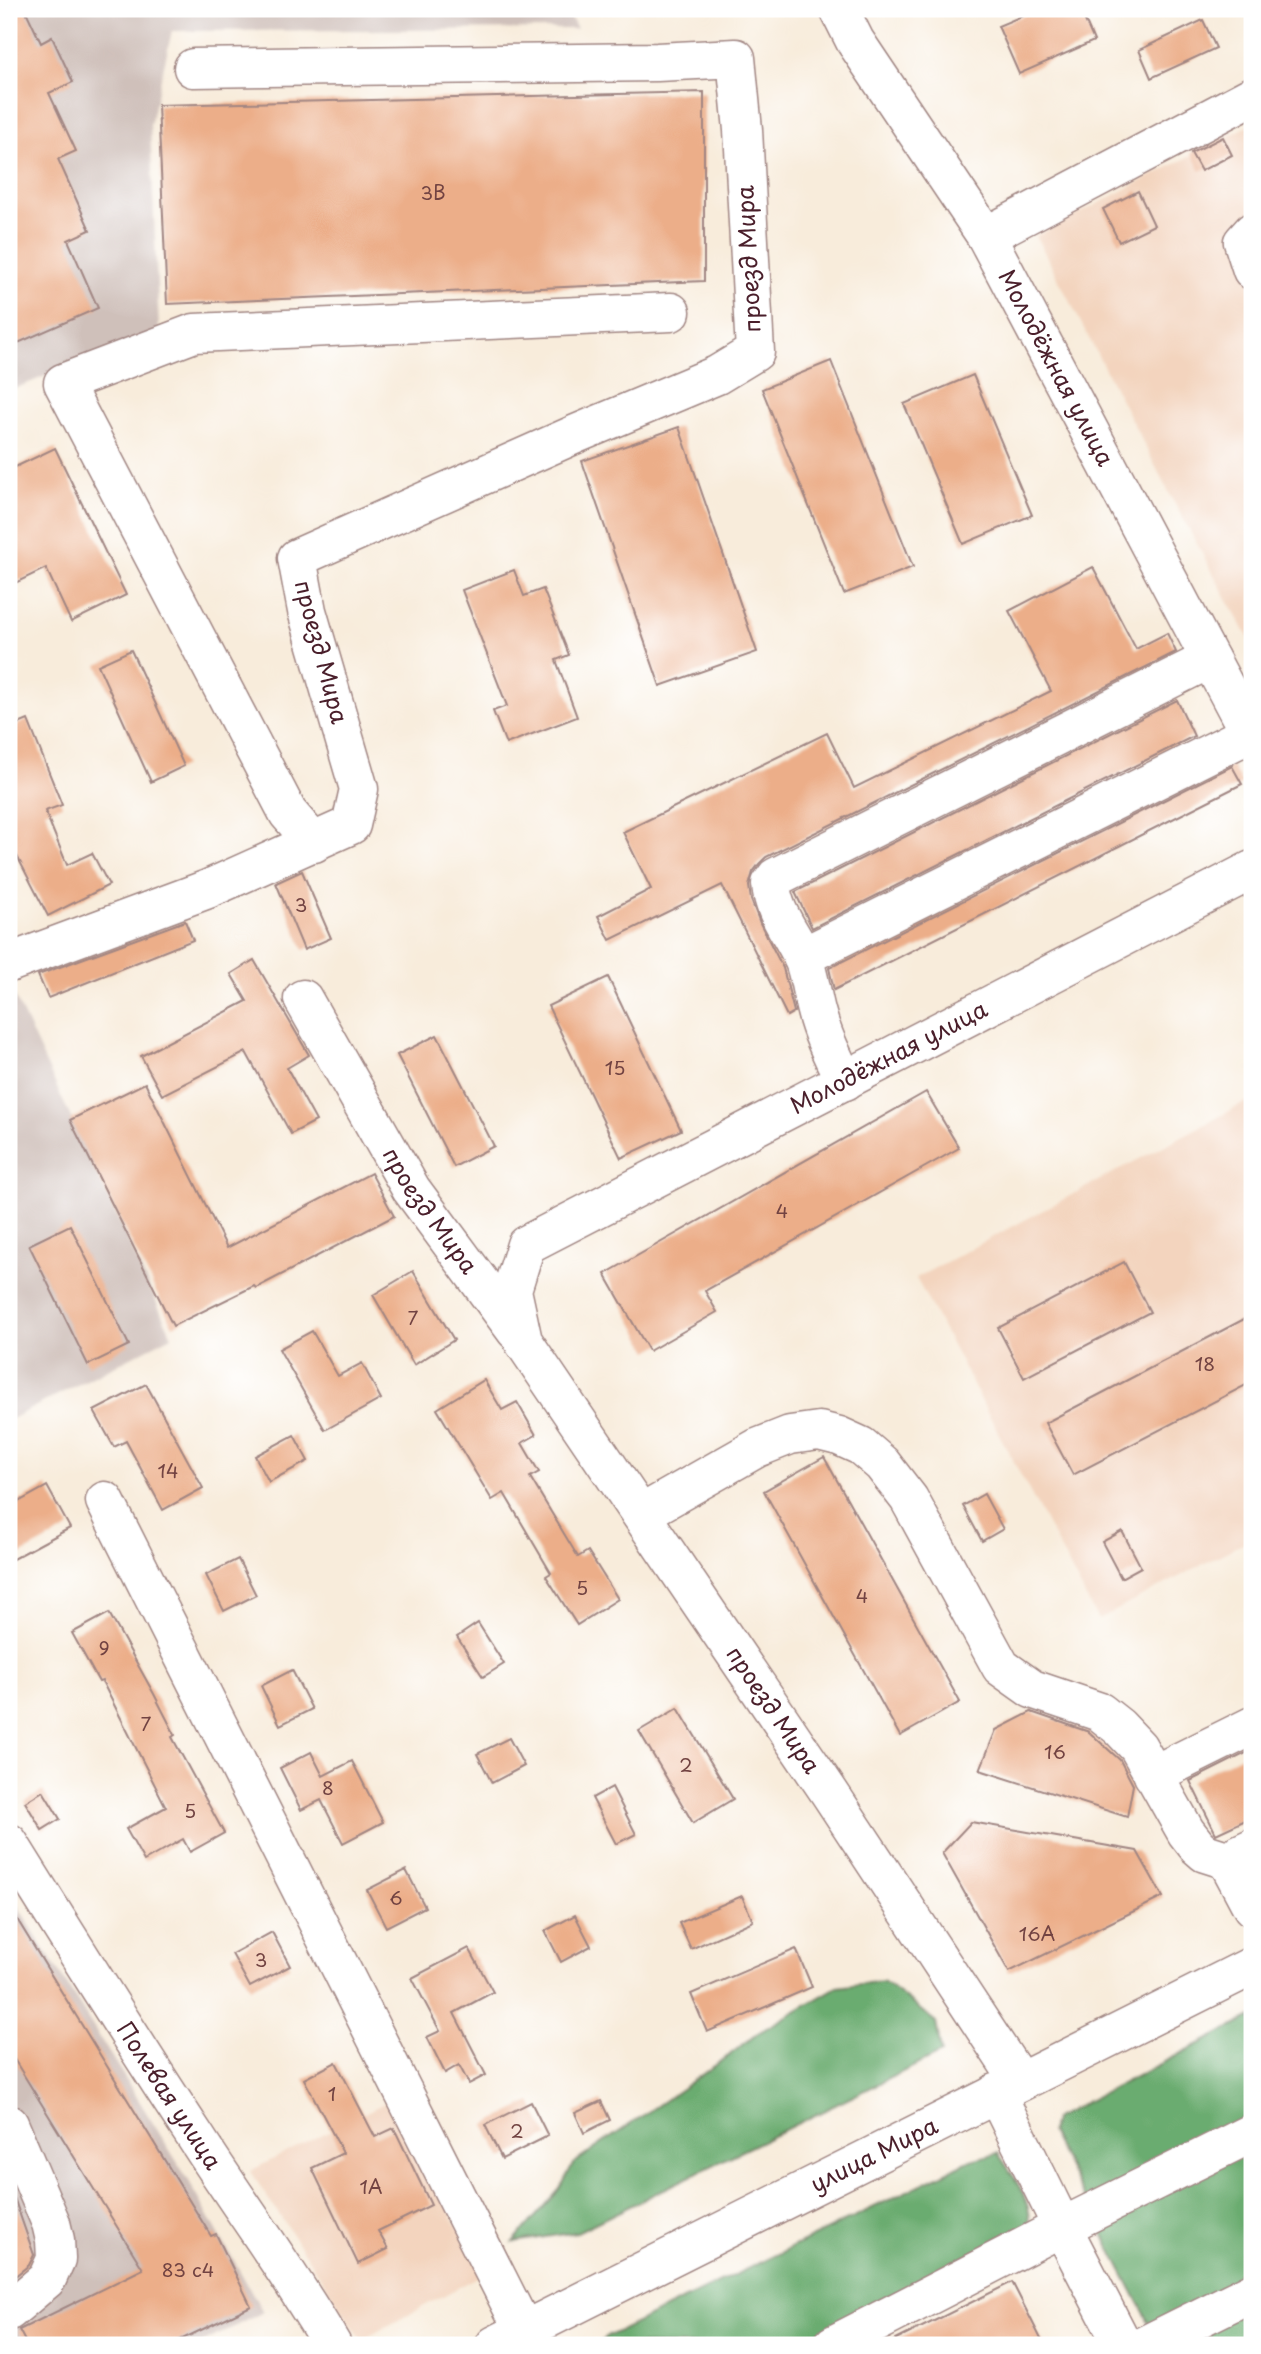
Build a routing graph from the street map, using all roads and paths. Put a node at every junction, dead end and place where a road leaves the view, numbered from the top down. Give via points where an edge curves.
1 (839, 9) edge
2 (193, 68) dead end
3 (1252, 96) edge
4 (1252, 232) edge
5 (986, 236) junction
6 (1252, 270) edge
7 (671, 312) dead end
8 (1210, 659) junction
9 (1251, 736) edge
10 (314, 843) junction
11 (1252, 870) edge
12 (802, 957) junction
13 (9, 963) edge
14 (303, 999) dead end
15 (845, 1081) junction
16 (526, 1245) joint
17 (523, 1341) junction
18 (105, 1501) dead end
19 (640, 1514) junction
20 (1252, 1726) edge
21 (1153, 1775) junction
22 (9, 1843) edge
23 (1240, 1854) edge
24 (1252, 1907) edge
25 (1252, 1966) edge
26 (1008, 2088) junction
27 (9, 2124) edge
28 (1252, 2133) edge
29 (1062, 2227) junction
30 (1252, 2292) edge
31 (9, 2311) edge
32 (510, 2338) edge
33 (332, 2345) edge
34 (833, 2345) edge
35 (1123, 2345) edge
36 (1146, 2345) edge

1 - 5 street, Молодёжная улица via 855,41
2 - 10 street, проезд Мира via 736,58 755,352 717,376 297,558 307,611 359,789 351,825
3 - 5 street
4 - 6 street via 1243,242
5 - 8 street, Молодёжная улица
7 - 10 street via 194,333 63,383 289,813
8 - 9 street, Молодёжная улица
8 - 12 street via 776,877 771,884 775,906
9 - 12 street
10 - 13 street, проезд Мира via 208,889
11 - 15 street, Молодёжная улица
12 - 15 street via 823,1035
14 - 17 street, проезд Мира via 411,1189
15 - 16 street, Молодёжная улица
16 - 17 street, проезд Мира via 512,1290
17 - 19 street, проезд Мира
18 - 32 street
19 - 21 street via 757,1448 790,1435 819,1432 861,1446 909,1499 1001,1667 1032,1689 1100,1712 1138,1747
19 - 26 street, проезд Мира via 829,1792
20 - 21 street
21 - 23 street via 1197,1846 1217,1858
22 - 33 street, Полевая улица
23 - 24 street
25 - 26 street, улица Мира
26 - 29 street, проезд Мира
26 - 32 street, улица Мира
27 - 31 street via 51,2223 56,2259 47,2279
28 - 29 street
29 - 34 street
29 - 35 street, проезд Мира
30 - 36 street

